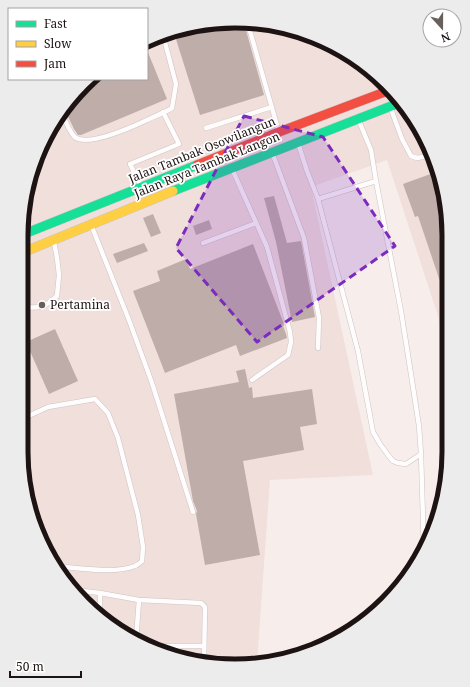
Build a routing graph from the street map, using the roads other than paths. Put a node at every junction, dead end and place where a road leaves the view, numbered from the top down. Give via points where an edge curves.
1 (249, 28) edge
2 (164, 40) edge
3 (383, 91) edge
4 (395, 105) edge
5 (272, 106) junction
6 (163, 112) junction
7 (64, 118) edge
8 (358, 120) junction
9 (206, 128) dead end
10 (279, 132) junction
11 (298, 142) junction
12 (272, 152) junction
13 (426, 156) edge
14 (231, 168) junction
15 (376, 181) junction
16 (141, 187) junction
17 (318, 199) junction
18 (256, 223) junction
19 (91, 225) junction
20 (51, 232) junction
21 (28, 234) edge
22 (203, 243) dead end
23 (28, 249) edge
24 (28, 307) edge
25 (318, 348) dead end
26 (252, 380) dead end
27 (28, 416) edge
28 (421, 454) junction
29 (193, 512) dead end
30 (424, 537) edge
31 (63, 567) edge
32 (82, 591) edge
33 (100, 593) junction
34 (140, 600) junction
35 (100, 609) edge
36 (137, 634) edge
37 (163, 646) edge
38 (204, 646) junction
39 (204, 656) edge

1 - 5 lane
2 - 6 lane via 176,84 172,108
3 - 10 highway, Jalan Tambak Osowilangun
4 - 8 highway, Jalan Raya Tambak Langon
4 - 13 lane via 402,139 411,156 417,158
5 - 9 lane
5 - 10 lane
6 - 7 lane via 118,133 81,140 74,137
6 - 16 lane via 178,144 130,164
8 - 11 highway, Jalan Raya Tambak Langon
8 - 15 lane via 371,150
10 - 16 highway, Jalan Tambak Osowilangun
11 - 12 highway, Jalan Raya Tambak Langon
11 - 17 lane
12 - 14 highway, Jalan Raya Tambak Langon
12 - 25 lane via 304,238 319,318
14 - 18 lane
14 - 19 highway, Jalan Raya Tambak Langon
15 - 17 lane
15 - 28 lane via 401,311
16 - 20 highway, Jalan Tambak Osowilangun
17 - 28 lane via 358,351 373,432 393,461 406,464
18 - 22 lane
18 - 26 lane via 267,246 291,342 288,355
19 - 20 highway, Jalan Raya Tambak Langon
19 - 29 lane via 152,382
20 - 21 highway, Jalan Tambak Osowilangun
20 - 23 highway, Jalan Raya Tambak Langon
20 - 24 lane via 59,275 57,296 48,304
27 - 31 lane via 48,407 95,399 108,413 118,438 138,515 143,547 142,560 136,566 122,570
28 - 30 lane
32 - 33 lane
33 - 34 lane
33 - 35 lane
34 - 36 lane
34 - 38 lane via 204,605
37 - 38 lane
38 - 39 lane

